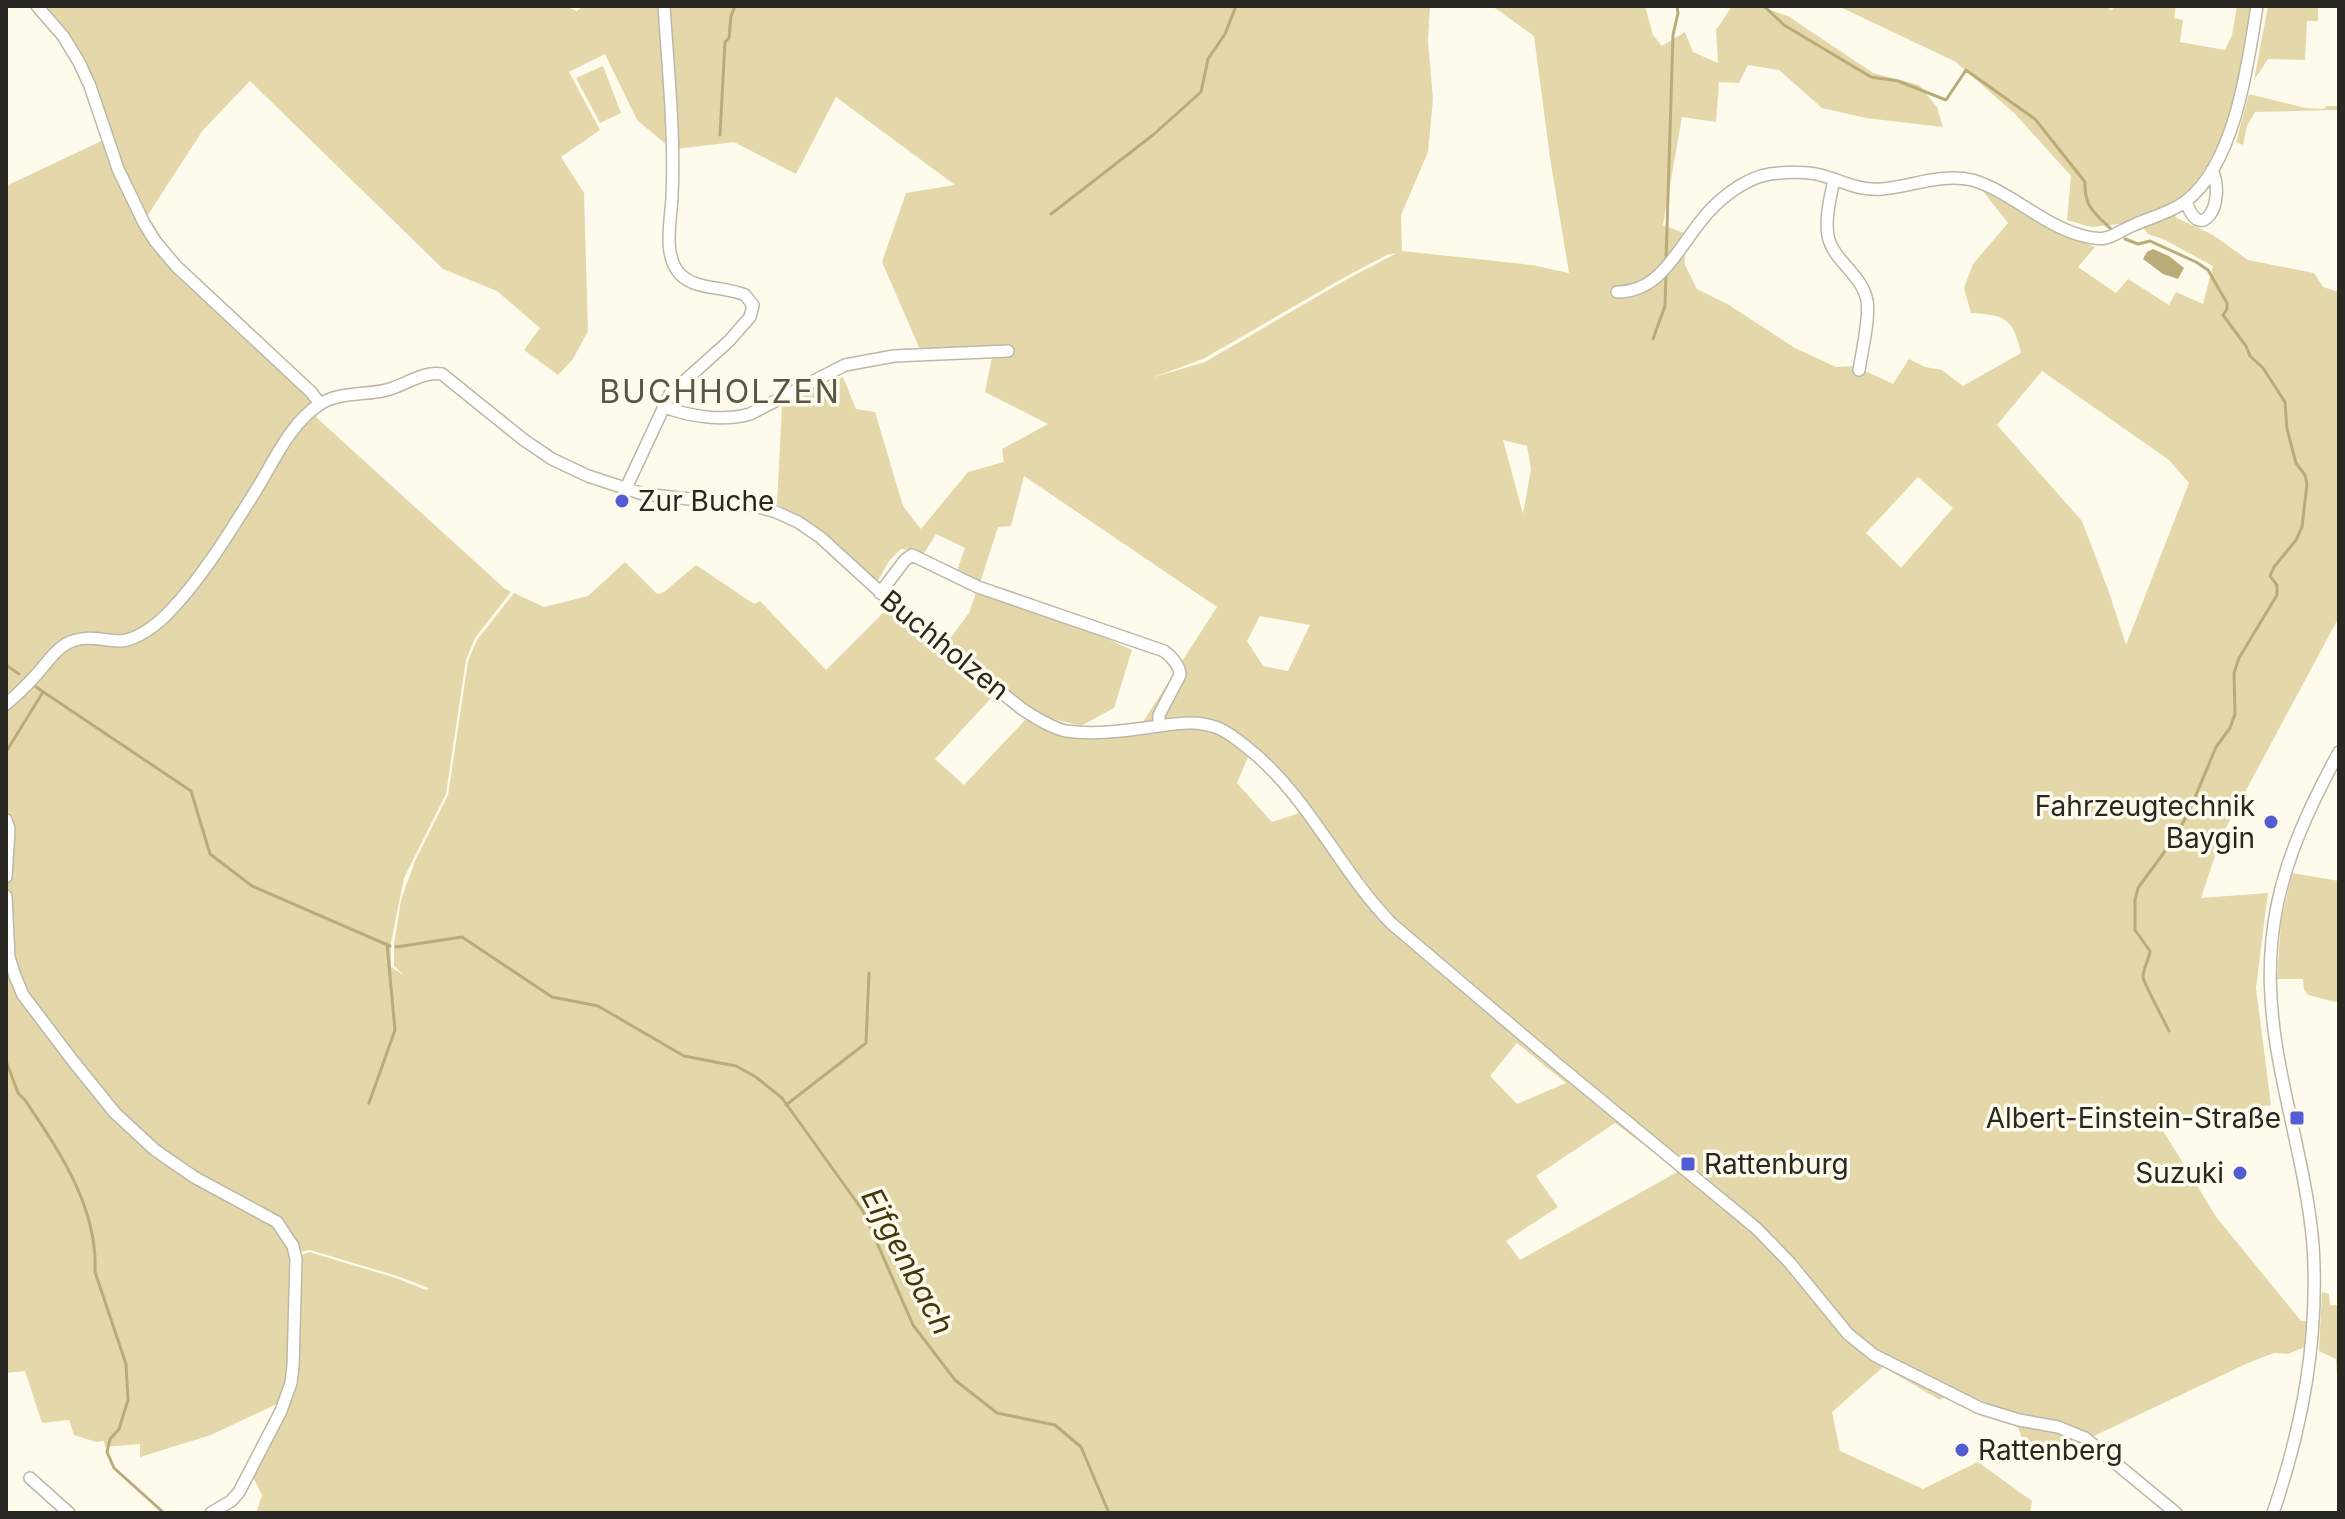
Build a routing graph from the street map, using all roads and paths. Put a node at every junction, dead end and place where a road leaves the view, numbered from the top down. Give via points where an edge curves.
1 (37, 6) edge
2 (664, 6) edge
3 (2257, 6) edge
4 (2212, 170) junction
5 (1834, 180) junction
6 (2186, 201) junction
7 (1617, 292) dead end
8 (1008, 351) dead end
9 (1859, 370) dead end
10 (320, 404) junction
11 (664, 407) junction
12 (626, 488) junction
13 (880, 593) junction
14 (6, 704) edge
15 (1159, 726) junction
16 (2339, 752) edge
17 (6, 820) edge
18 (6, 877) edge
19 (6, 896) edge
20 (30, 1478) dead end
21 (69, 1513) edge
22 (211, 1513) edge
23 (2176, 1513) edge
24 (2273, 1513) edge

1 - 10 street via 79,62 118,169 155,241
2 - 11 street via 673,154 672,262 687,280 740,292 753,305 745,323 678,384
3 - 4 street via 2237,109
4 - 6 street
4 - 6 street via 2217,185 2211,216 2197,218
5 - 6 street via 1880,189 1956,178 1973,181 2062,229 2102,240
5 - 7 street via 1811,174 1758,177 1714,207 1656,278
5 - 9 street via 1829,237 1868,301
8 - 11 street via 894,356 845,365 740,417 694,415
10 - 12 street, Buchholzen via 442,374 552,459
10 - 14 street via 294,430 235,525 171,610 131,639 67,643
11 - 12 street
12 - 13 street, Buchholzen via 748,505 787,516 820,537
13 - 15 street, Buchholzen via 1035,718 1063,731
13 - 15 street via 912,555 978,587 1164,651 1180,675 1159,715
15 - 23 street, Buchholzen via 1189,723 1218,728 1269,766 1392,924 1756,1228 1835,1320 1874,1355 1980,1408 2085,1438
16 - 24 street via 2291,851 2271,945 2272,1020 2308,1203 2314,1296 2303,1408
17 - 18 street
19 - 22 street via 9,957 23,995 115,1113 194,1177 277,1222 293,1246 291,1383 239,1492
20 - 21 street

